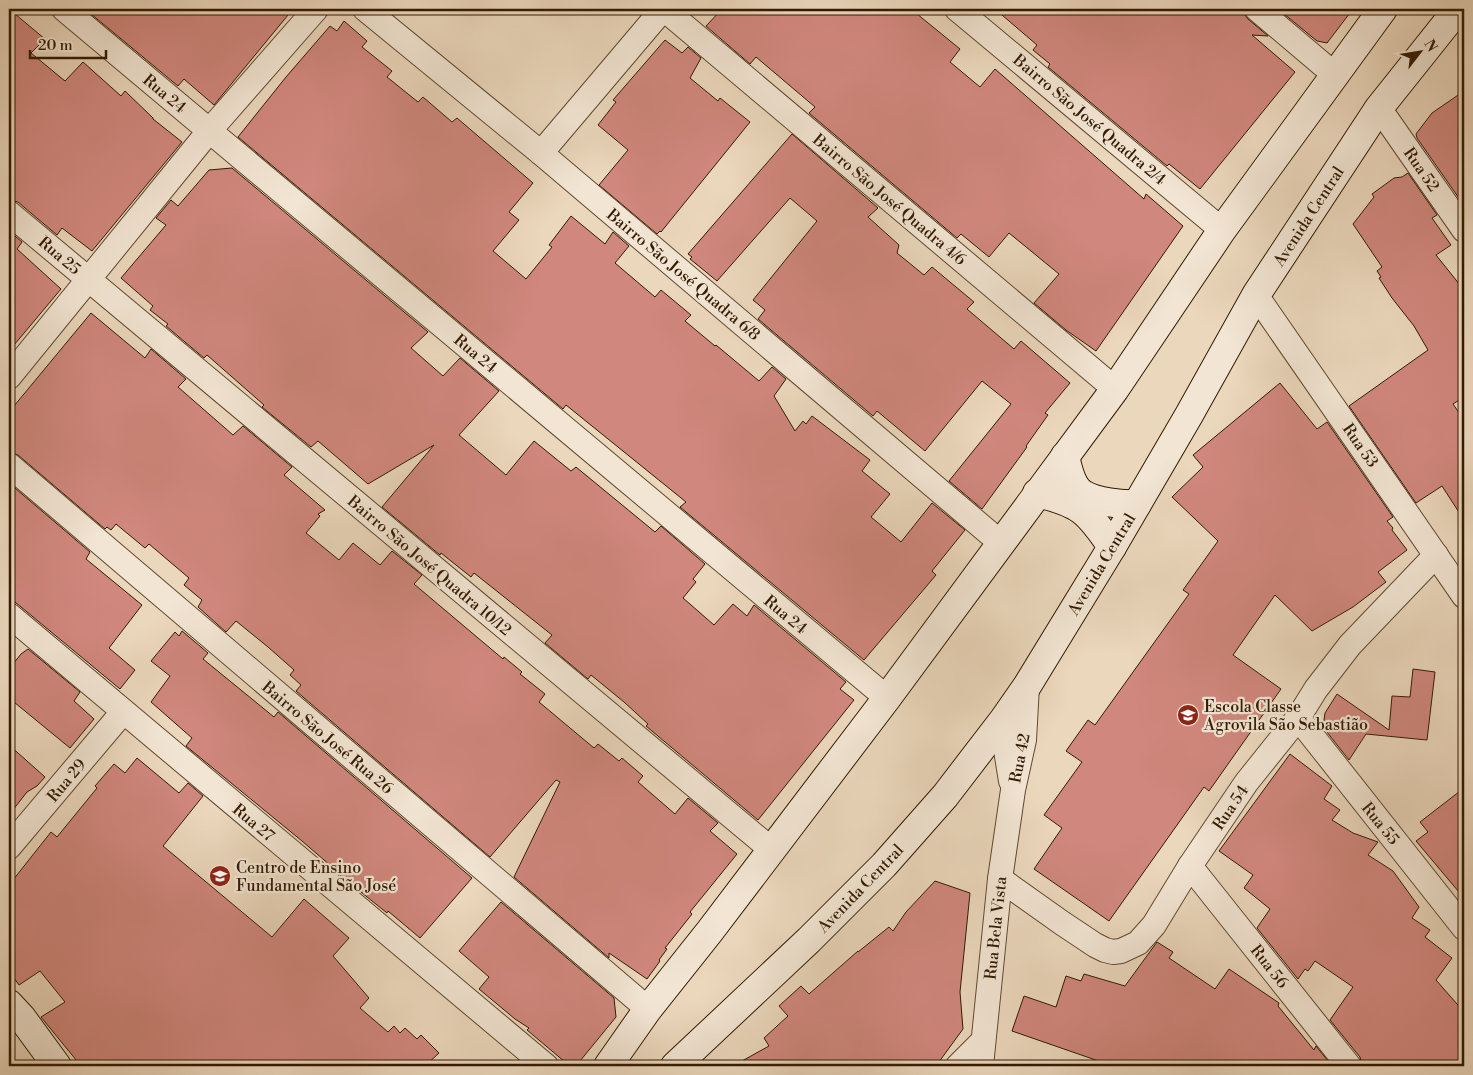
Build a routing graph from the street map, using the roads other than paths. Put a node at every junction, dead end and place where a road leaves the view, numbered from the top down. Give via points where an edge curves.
1 (64, 9) edge
2 (316, 9) edge
3 (365, 9) edge
4 (664, 9) edge
5 (957, 9) edge
6 (1257, 9) edge
7 (1383, 9) edge
8 (1458, 9) edge
9 (1335, 74) junction
10 (1379, 108) junction
11 (210, 130) junction
12 (541, 153) junction
13 (9, 213) edge
14 (1222, 230) junction
15 (1464, 230) edge
16 (88, 279) junction
17 (1256, 295) junction
18 (9, 377) edge
19 (1115, 389) junction
20 (1064, 456) junction
21 (9, 465) edge
22 (1037, 493) junction
23 (1137, 504) junction
24 (1001, 543) junction
25 (1112, 547) junction
26 (1436, 555) junction
27 (1464, 596) edge
28 (9, 614) edge
29 (1027, 686) junction
30 (887, 698) junction
31 (123, 712) junction
32 (1298, 718) junction
33 (1004, 719) junction
34 (1013, 790) junction
35 (9, 847) edge
36 (772, 850) junction
37 (1190, 866) junction
38 (1000, 879) junction
39 (1464, 928) edge
40 (9, 1004) edge
41 (648, 1009) junction
42 (983, 1041) junction
43 (57, 1066) edge
44 (546, 1066) edge
45 (608, 1066) edge
46 (676, 1066) edge
47 (958, 1066) edge
48 (981, 1066) edge
49 (1349, 1066) edge

1 - 11 street, Rua 24
2 - 11 street
3 - 12 street, Bairro São José Quadra 6/8
4 - 12 street
4 - 19 street, Bairro São José Quadra 4/6
5 - 14 street, Bairro São José Quadra 2/4
6 - 9 street
7 - 9 street
8 - 10 street, Avenida Central
9 - 14 street
10 - 15 street, Rua 52
10 - 17 street, Avenida Central
11 - 16 street
11 - 30 street, Rua 24
12 - 24 street, Bairro São José Quadra 6/8
13 - 16 street, Rua 25
14 - 19 street
16 - 18 street
16 - 36 street, Bairro São José Quadra 10/12
17 - 23 street, Avenida Central
17 - 26 street, Rua 53
19 - 20 street
20 - 22 street
20 - 23 street via 1070,477 1083,494 1125,505
21 - 41 street, Bairro São José Rua 26
22 - 24 street
22 - 25 street via 1064,499 1080,508
23 - 25 street, Avenida Central
24 - 30 street
25 - 29 street, Avenida Central
26 - 27 street, Rua 53
26 - 32 street, Rua 54 via 1350,645
28 - 31 street, Rua 27
29 - 33 street, Avenida Central
29 - 34 street, Rua 42 via 1024,740
30 - 36 street
31 - 35 street, Rua 29
31 - 44 street, Rua 27
32 - 37 street, Rua 54 via 1246,783
32 - 39 street, Rua 55
33 - 34 street, Rua 42
33 - 46 street, Avenida Central via 945,796 884,865
34 - 38 street, Rua Bela Vista
36 - 41 street
37 - 38 street, Rua 54 via 1147,934 1135,946 1113,952 1095,945
37 - 49 street, Rua 56
38 - 42 street, Rua Bela Vista
40 - 43 street
41 - 45 street
42 - 47 street
42 - 48 street, Rua Bela Vista

